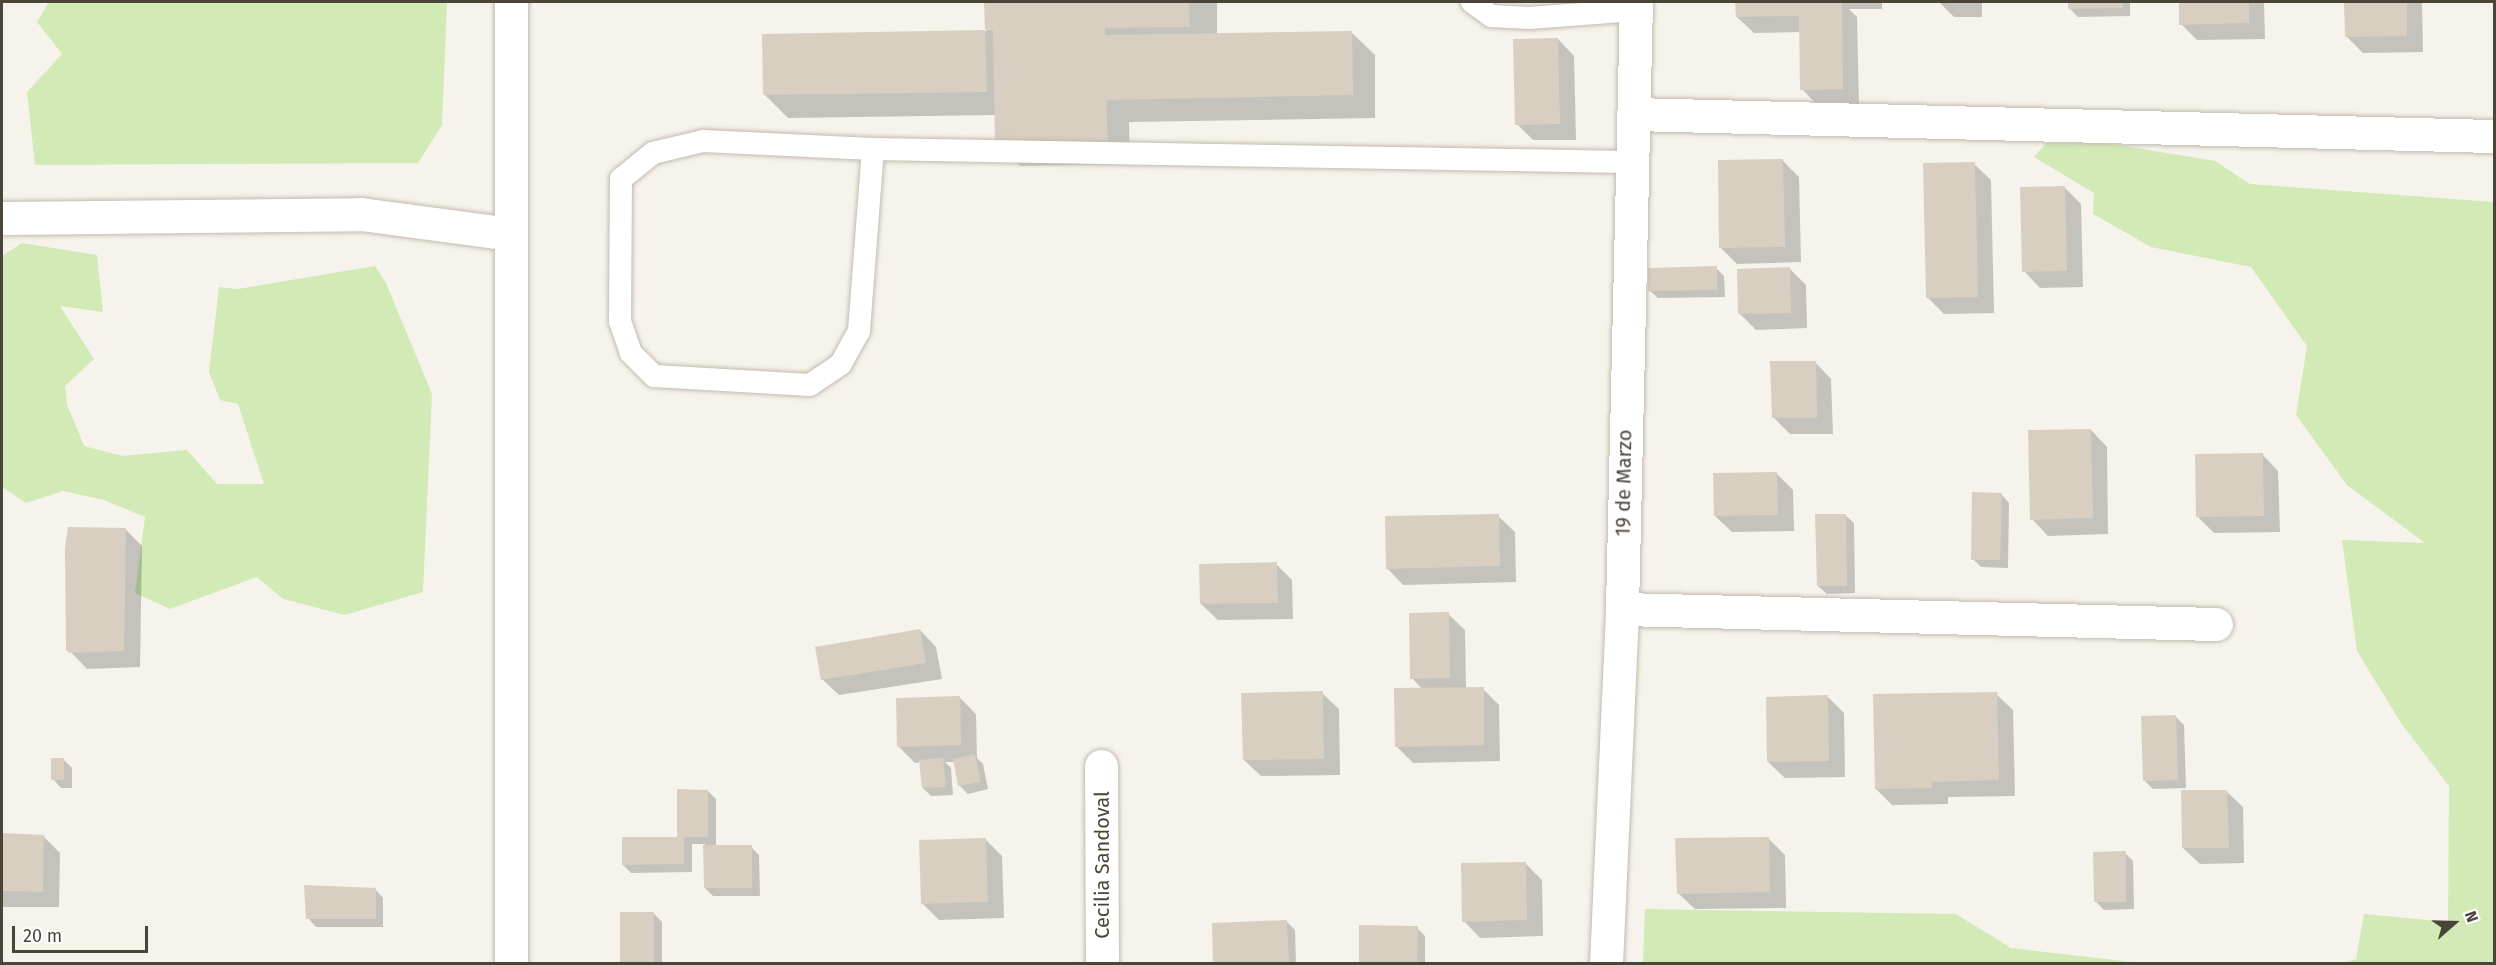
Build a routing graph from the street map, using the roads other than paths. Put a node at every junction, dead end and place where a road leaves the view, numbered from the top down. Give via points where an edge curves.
1 (511, 2) edge
2 (1472, 2) edge
3 (1636, 6) edge
4 (1635, 114) junction
5 (2494, 136) edge
6 (873, 149) junction
7 (1629, 162) junction
8 (2, 218) edge
9 (511, 234) junction
10 (1622, 609) junction
11 (2216, 624) dead end
12 (1101, 766) dead end
13 (511, 963) edge
14 (1102, 963) edge
15 (1606, 963) edge

1 - 9 street
2 - 3 lane via 1491,16 1529,18
3 - 4 street, 19 de Marzo
4 - 5 street
4 - 7 street, 19 de Marzo
6 - 6 lane via 703,141 653,153 621,179 620,321 631,353 654,376 810,385 841,364 859,331
6 - 7 lane
7 - 10 street, 19 de Marzo
8 - 9 street via 361,214
9 - 13 street
10 - 11 street
10 - 15 street, 19 de Marzo
12 - 14 street, Cecilia Sandoval

